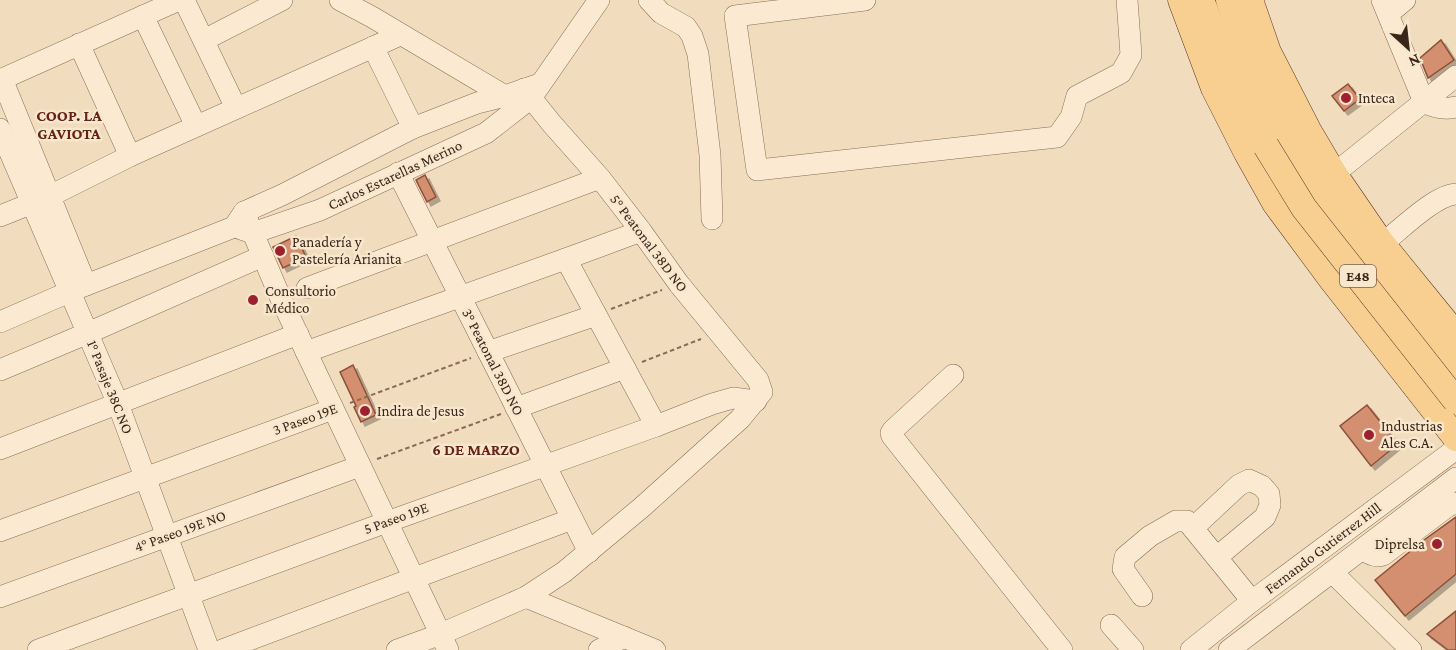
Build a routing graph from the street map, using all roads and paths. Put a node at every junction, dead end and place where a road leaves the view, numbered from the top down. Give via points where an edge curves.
1 (282, 0) edge
2 (340, 0) edge
3 (599, 0) edge
4 (649, 0) edge
5 (865, 0) edge
6 (1127, 0) edge
7 (1181, 0) edge
8 (1193, 0) edge
9 (1202, 0) edge
10 (1211, 0) edge
11 (1220, 0) edge
12 (1229, 0) edge
13 (1250, 0) edge
14 (1405, 0) edge
15 (177, 1) edge
16 (1385, 7) edge
17 (143, 16) junction
18 (400, 34) junction
19 (1195, 38) junction
20 (204, 40) junction
21 (79, 45) junction
22 (373, 47) junction
23 (1236, 57) junction
24 (1456, 76) edge
25 (1, 80) edge
26 (523, 95) junction
27 (1424, 102) junction
28 (1456, 107) edge
29 (236, 108) junction
30 (196, 126) junction
31 (413, 128) junction
32 (0, 129) edge
33 (1276, 141) junction
34 (130, 156) junction
35 (6, 160) edge
36 (398, 173) junction
37 (1334, 174) junction
38 (600, 178) junction
39 (1456, 194) edge
40 (41, 199) junction
41 (0, 216) edge
42 (712, 219) dead end
43 (244, 224) junction
44 (641, 231) junction
45 (432, 241) junction
46 (1382, 244) junction
47 (263, 256) junction
48 (566, 259) junction
49 (679, 284) junction
50 (307, 288) dead end
51 (78, 289) junction
52 (460, 296) junction
53 (596, 315) junction
54 (0, 322) edge
55 (719, 332) junction
56 (88, 333) junction
57 (1456, 335) edge
58 (302, 343) junction
59 (488, 352) junction
60 (1456, 367) edge
61 (625, 368) junction
62 (0, 370) edge
63 (954, 375) dead end
64 (1456, 385) edge
65 (1418, 389) junction
66 (756, 401) junction
67 (1456, 401) edge
68 (118, 404) junction
69 (516, 408) junction
70 (333, 409) junction
71 (656, 426) junction
72 (1456, 438) edge
73 (0, 448) edge
74 (1456, 449) edge
75 (545, 465) junction
76 (360, 466) junction
77 (1456, 478) edge
78 (146, 479) junction
79 (1456, 503) edge
80 (572, 519) junction
81 (387, 522) junction
82 (1193, 528) junction
83 (0, 531) edge
84 (167, 537) junction
85 (1362, 550) junction
86 (588, 552) junction
87 (1217, 557) junction
88 (1332, 572) junction
89 (414, 579) junction
90 (188, 594) junction
91 (1142, 596) dead end
92 (0, 597) edge
93 (526, 597) junction
94 (1252, 601) junction
95 (1111, 625) dead end
96 (624, 637) junction
97 (444, 642) edge
98 (38, 650) edge
99 (209, 650) edge
100 (222, 650) edge
101 (397, 650) edge
102 (600, 650) edge
103 (655, 650) edge
104 (1062, 650) edge
105 (1133, 650) edge
106 (1191, 650) edge
107 (1229, 650) edge
108 (1411, 650) edge

1 - 20 street
2 - 18 street
3 - 26 street, Carlos Estarellas Merino
4 - 42 street via 686,27 698,54 710,155
5 - 6 street via 735,16 757,170 1057,137 1071,117 1077,96 1121,73 1131,55
7 - 19 main road, E48
8 - 19 main road
9 - 23 main road, E48
10 - 23 street
11 - 23 street via 1234,35
12 - 23 main road, E48
13 - 37 main road, E48 via 1268,52
14 - 16 street
15 - 17 street
15 - 20 street
16 - 27 street
17 - 21 street
17 - 30 street
18 - 22 street
18 - 26 street
19 - 65 main road, E48 via 1214,88 1275,203
20 - 29 street
21 - 25 street
21 - 34 street
22 - 29 street
22 - 31 street
23 - 33 main road, E48
24 - 27 street
25 - 40 street, 1° Pasaje 38C NO
26 - 31 street, Carlos Estarellas Merino via 477,103
26 - 36 street, Carlos Estarellas Merino via 486,133
26 - 38 street, 5° Peatonal 38D NO
27 - 28 street via 1434,107
27 - 37 street
29 - 30 street
30 - 34 street
31 - 43 street, Carlos Estarellas Merino via 282,195
32 - 35 street, 1° Pasaje 38C NO
33 - 60 main road, E48
33 - 67 main road, E48, bridge via 1304,208
34 - 40 street
35 - 40 street, 1° Pasaje 38C NO
36 - 43 street, Carlos Estarellas Merino via 320,210
36 - 45 street, 3° Peatonal 38D NO
37 - 46 main road, E48
38 - 44 street, 5° Peatonal 38D NO
38 - 45 street
39 - 46 street via 1448,194 1423,209
40 - 41 street
40 - 51 street, 1° Pasaje 38C NO
43 - 47 street
43 - 51 street, Carlos Estarellas Merino
44 - 48 street
44 - 49 street, 5° Peatonal 38D NO
45 - 50 street
45 - 52 street, 3° Peatonal 38D NO
46 - 57 main road, E48
47 - 56 street
47 - 58 street
48 - 52 street
48 - 53 street
49 - 53 path
49 - 55 street, 5° Peatonal 38D NO
51 - 54 street, Carlos Estarellas Merino
51 - 56 street, 1° Pasaje 38C NO
52 - 58 street
52 - 59 street, 3° Peatonal 38D NO
53 - 59 street
53 - 61 street
55 - 61 path
55 - 66 street, 5° Peatonal 38D NO via 758,380 762,393
56 - 62 street
56 - 68 street, 1° Pasaje 38C NO
58 - 68 street
58 - 70 street
59 - 69 street, 3° Peatonal 38D NO
59 - 70 path, 3 Paseo 19E
61 - 69 street
61 - 71 street
63 - 104 street via 892,430 892,436
64 - 65 main road via 1432,393
65 - 72 main road, E48
66 - 71 street, 5 Paseo 19E via 733,398
66 - 86 street
68 - 73 street
68 - 78 street, 1° Pasaje 38C NO
69 - 75 street, 3° Peatonal 38D NO
69 - 76 path
70 - 76 street
70 - 78 street, 3 Paseo 19E
71 - 75 street, 5 Paseo 19E
74 - 94 street, Fernando Gutierrez Hill
75 - 80 street, 3° Peatonal 38D NO
75 - 81 street, 5 Paseo 19E
76 - 81 street
76 - 84 street, 4° Paseo 19E NO
77 - 85 street, Fernando Gutierrez Hill
78 - 83 street, 3 Paseo 19E
78 - 84 street, 1° Pasaje 38C NO
79 - 85 street via 1383,555 1373,556
80 - 86 street, 3° Peatonal 38D NO
80 - 89 street
81 - 89 street
81 - 90 street, 5 Paseo 19E
82 - 87 street
82 - 87 street via 1249,480 1269,494 1265,516
82 - 91 street via 1187,521 1176,521 1125,557 1123,569
84 - 90 street, 1° Pasaje 38C NO
84 - 92 street, 4° Paseo 19E NO
85 - 88 street, Fernando Gutierrez Hill
86 - 93 street
87 - 94 street
88 - 107 street, Fernando Gutierrez Hill
88 - 108 street
89 - 97 street
89 - 100 street
90 - 98 street, 5 Paseo 19E
90 - 99 street, 1° Pasaje 38C NO
93 - 96 street
93 - 97 street
94 - 106 street, Fernando Gutierrez Hill
95 - 105 street
96 - 102 street
96 - 103 street
97 - 101 street

